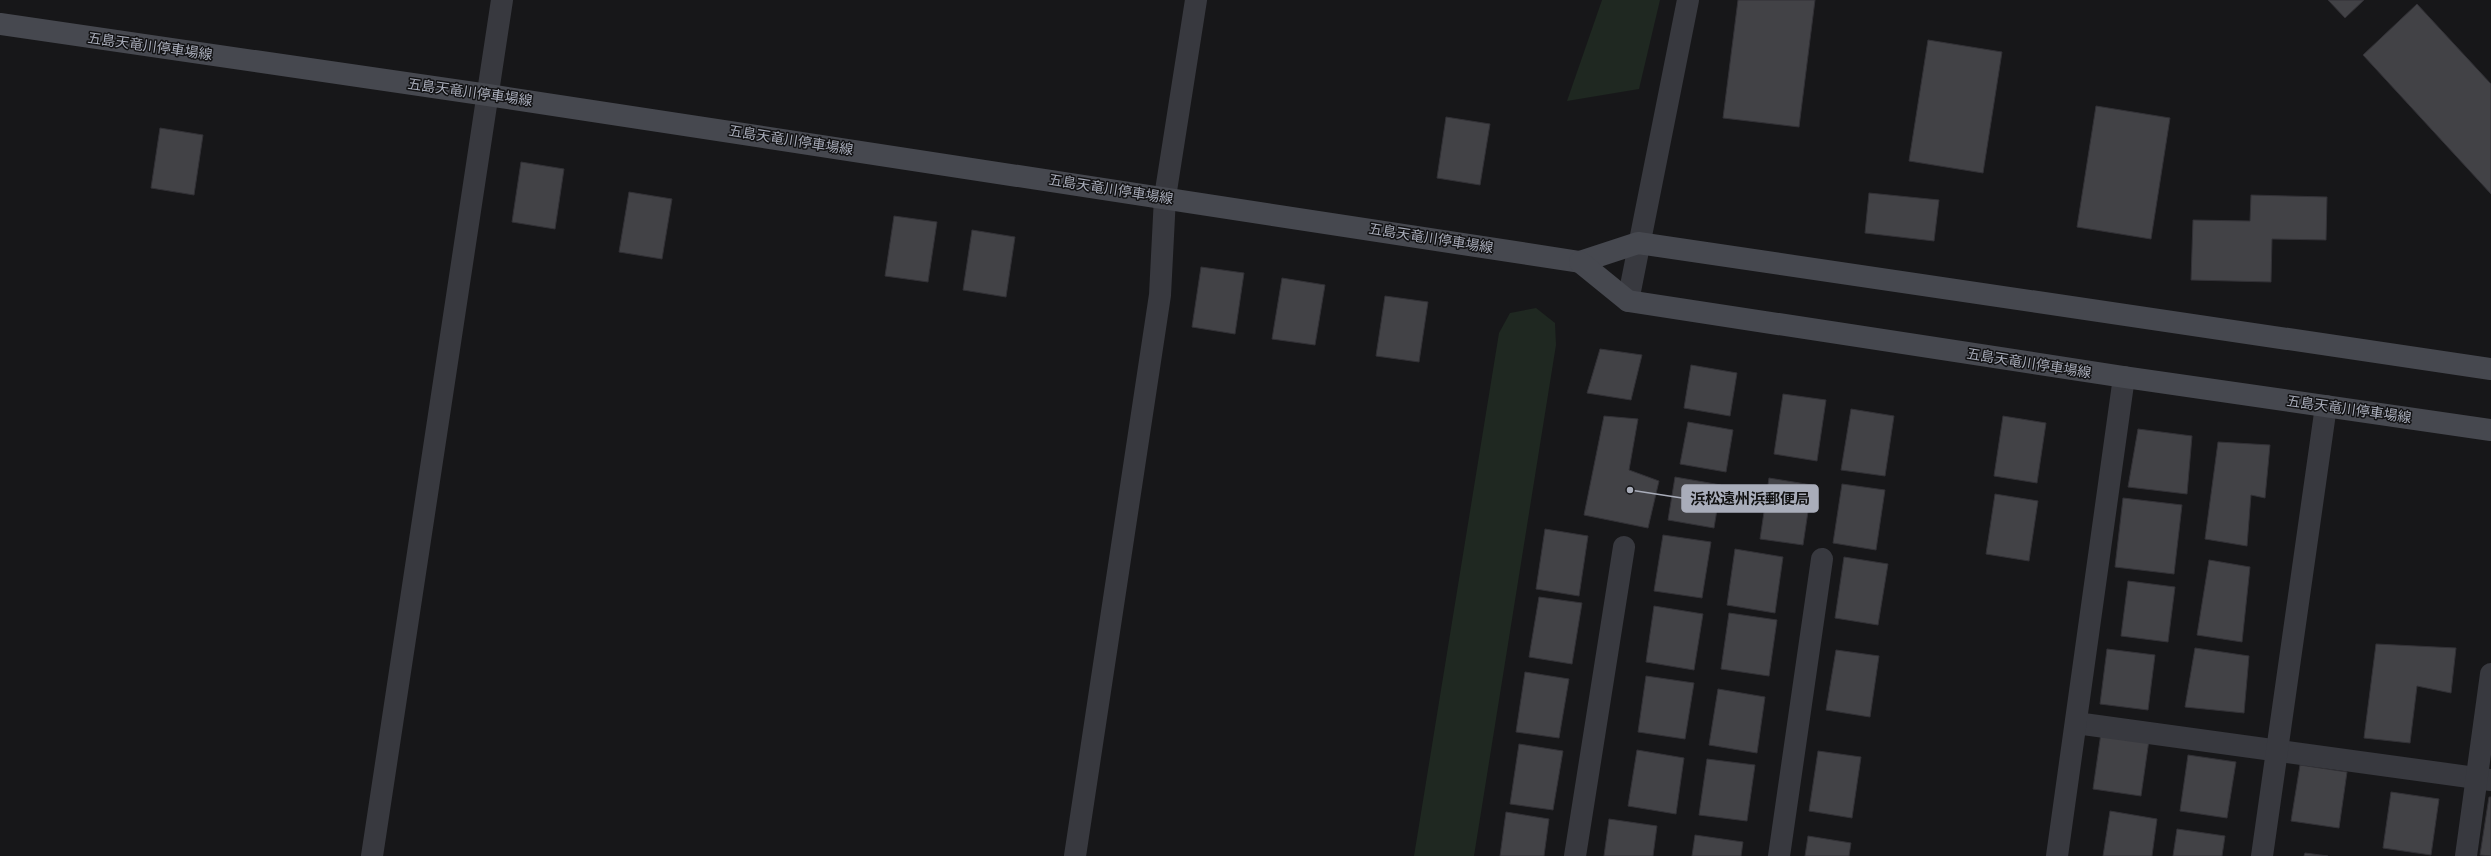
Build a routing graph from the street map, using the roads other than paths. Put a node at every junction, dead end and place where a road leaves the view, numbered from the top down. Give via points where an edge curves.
1 (502, 0) edge
2 (1196, 0) edge
3 (1688, 0) edge
4 (0, 24) edge
5 (488, 95) junction
6 (1165, 197) junction
7 (1638, 243) junction
8 (1580, 262) junction
9 (1628, 301) junction
10 (2491, 369) edge
11 (2124, 377) junction
12 (2326, 406) junction
13 (2491, 430) edge
14 (1624, 548) dead end
15 (1822, 559) dead end
16 (2491, 674) edge
17 (2076, 723) junction
18 (2278, 751) junction
19 (2484, 779) edge
20 (372, 856) edge
21 (1074, 856) edge
22 (1575, 856) edge
23 (1779, 856) edge
24 (2058, 856) edge
25 (2262, 856) edge
26 (2466, 856) edge

1 - 5 street
2 - 6 street
3 - 7 street
4 - 5 main road, 五島天竜川停車場線
5 - 6 main road, 五島天竜川停車場線
5 - 20 street
6 - 8 main road, 五島天竜川停車場線
6 - 21 street via 1160,294
7 - 8 main road, 五島天竜川停車場線
7 - 9 street
7 - 10 main road, 五島天竜川停車場線
8 - 9 main road
9 - 11 main road, 五島天竜川停車場線
11 - 12 main road, 五島天竜川停車場線
11 - 17 street
12 - 13 main road, 五島天竜川停車場線
12 - 18 street
14 - 22 street
15 - 23 street
16 - 19 street
17 - 18 street
17 - 24 street
18 - 19 street
18 - 25 street
19 - 26 street

